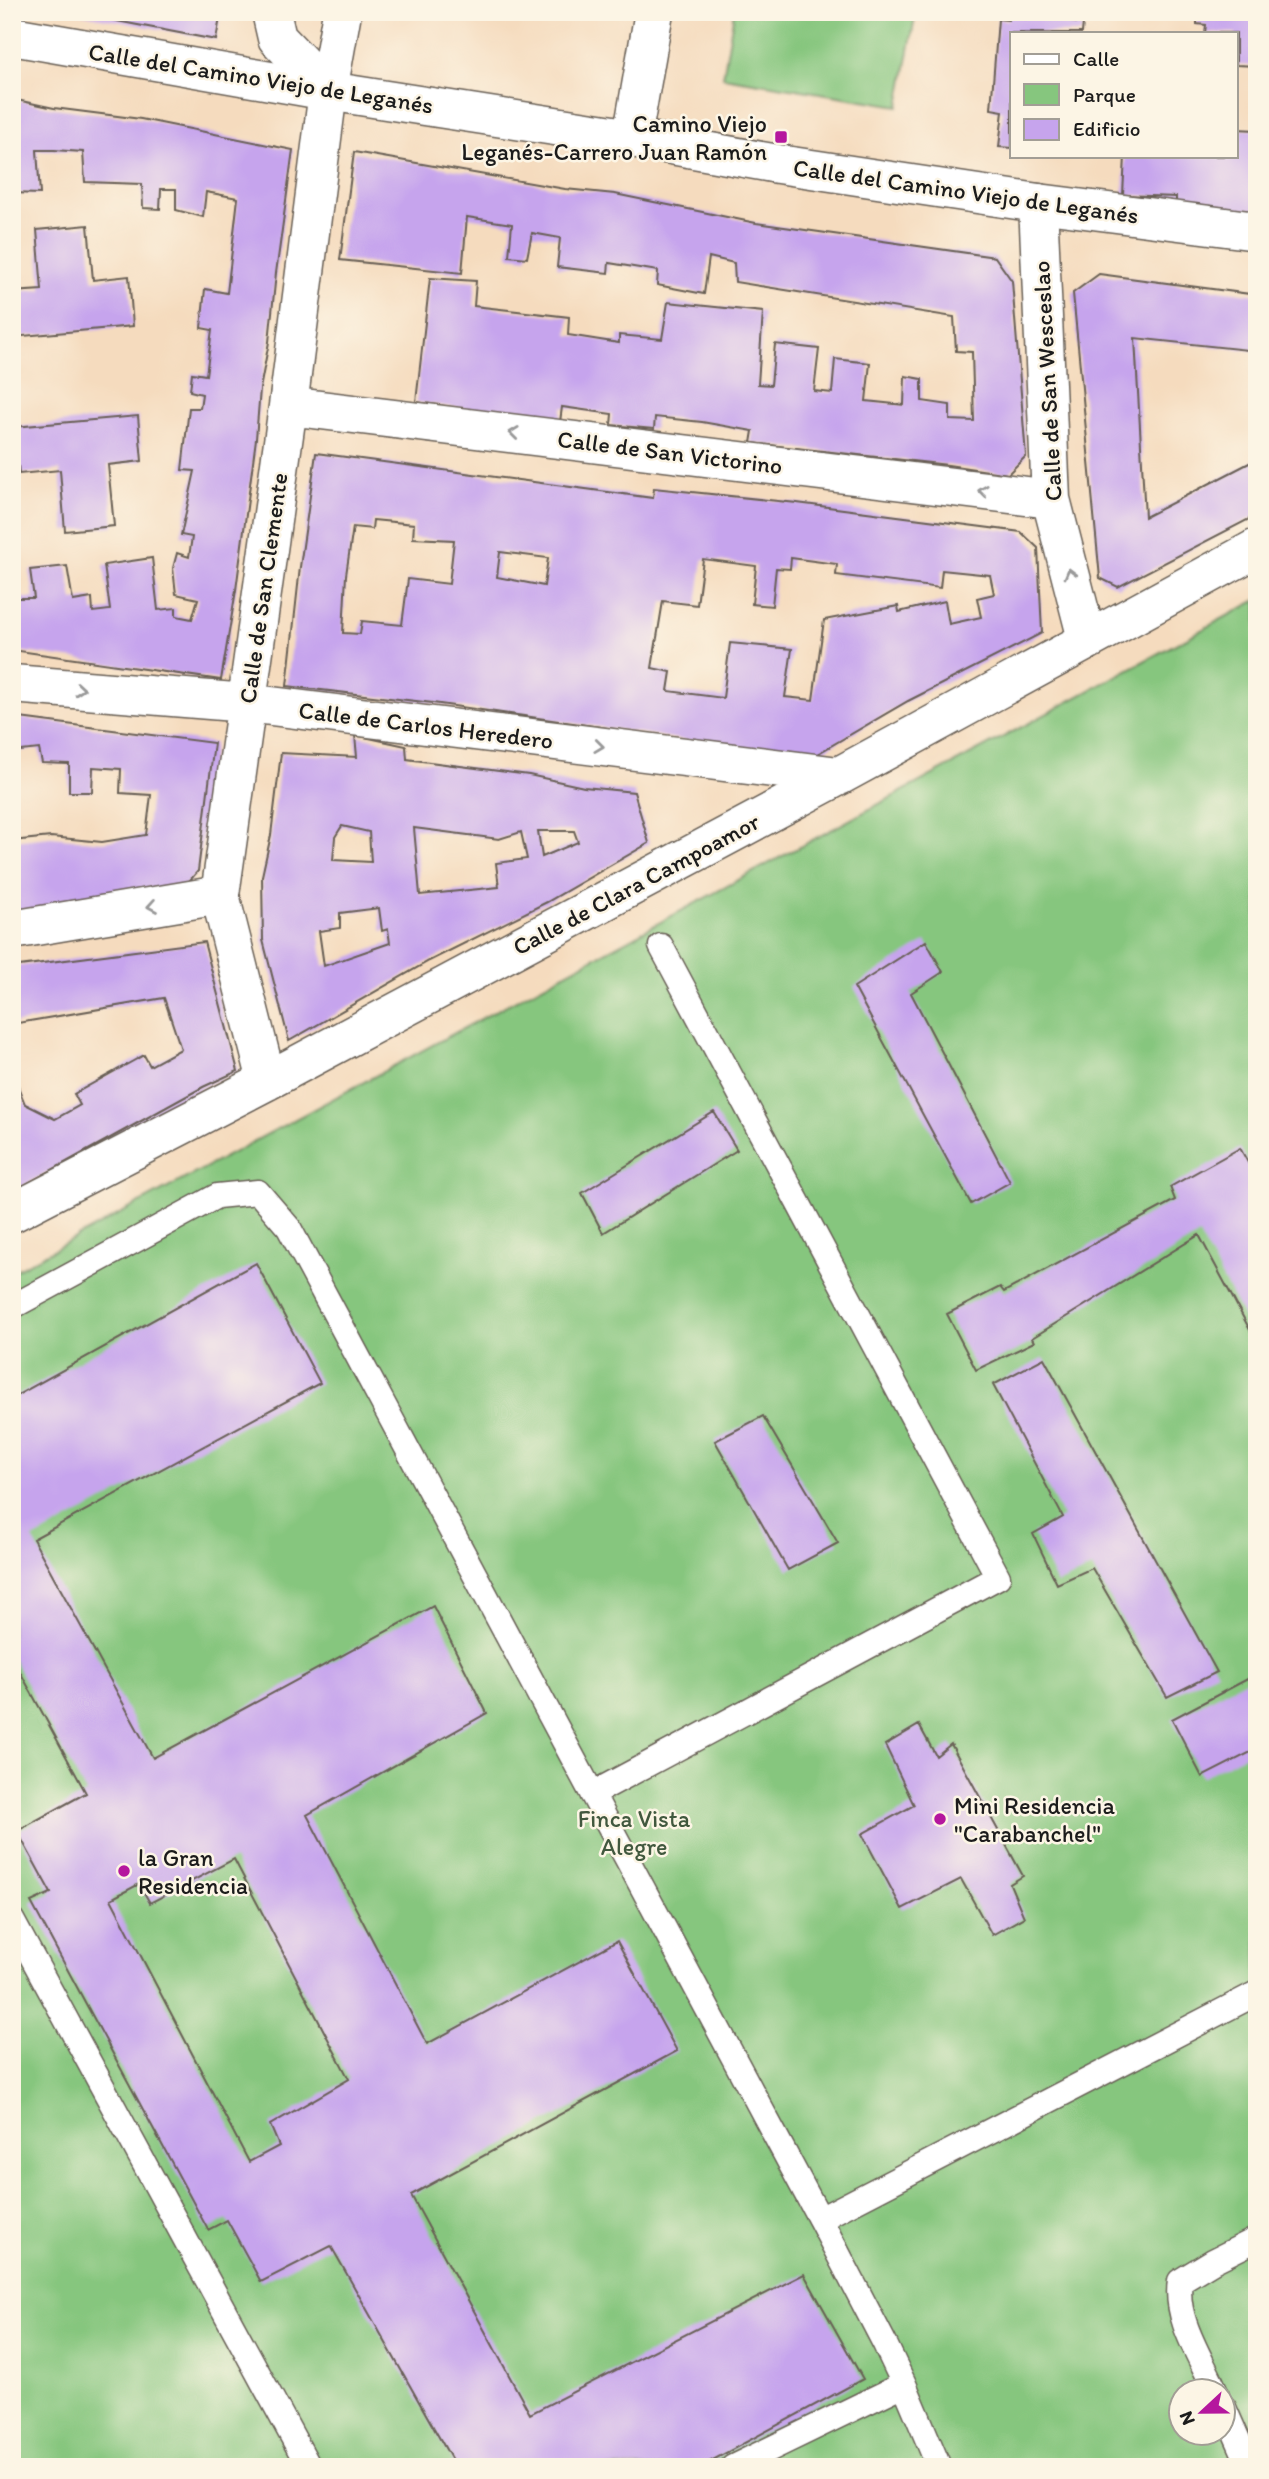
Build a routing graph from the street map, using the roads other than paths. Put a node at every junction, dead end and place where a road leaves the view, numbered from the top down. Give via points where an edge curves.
1 (271, 12) edge
2 (342, 12) edge
3 (654, 12) edge
4 (12, 36) edge
5 (328, 91) junction
6 (632, 138) junction
7 (1038, 203) junction
8 (1257, 231) edge
9 (288, 406) junction
10 (1051, 499) junction
11 (1257, 548) edge
12 (1087, 639) junction
13 (12, 684) edge
14 (247, 703) junction
15 (839, 776) junction
16 (220, 895) junction
17 (12, 930) edge
18 (661, 946) dead end
19 (267, 1080) junction
20 (12, 1213) edge
21 (12, 1307) edge
22 (592, 1794) junction
23 (12, 1920) edge
24 (1257, 1993) edge
25 (820, 2220) junction
26 (1257, 2239) edge
27 (1210, 2378) edge
28 (904, 2384) junction
29 (1238, 2441) edge
30 (309, 2467) edge
31 (733, 2467) edge
32 (940, 2467) edge
33 (1250, 2467) edge

1 - 5 street via 277,38
2 - 5 street, Calle de San Clemente
3 - 6 street
4 - 5 street, Calle del Camino Viejo de Leganés
5 - 6 street, Calle del Camino Viejo de Leganés
5 - 9 street, Calle de San Clemente
6 - 7 street, Calle del Camino Viejo de Leganés
7 - 8 street, Calle del Camino Viejo de Leganés
7 - 10 street, Calle de San Wesceslao
10 -> 9 street, Calle de San Victorino
9 - 14 street, Calle de San Clemente
12 -> 10 street, Calle de San Wesceslao
11 - 12 street, Calle de Clara Campoamor
12 - 15 street, Calle de Clara Campoamor
13 -> 14 street, Calle de Carlos Heredero
14 -> 15 street, Calle de Carlos Heredero
14 - 16 street, Calle de San Clemente
15 - 19 street, Calle de Clara Campoamor
16 -> 17 street
16 - 19 street, Calle de San Clemente
18 - 22 lane via 998,1577
19 - 20 street, Calle de Clara Campoamor
21 - 22 lane via 217,1196 258,1192 289,1228
22 - 25 lane
23 - 30 lane
24 - 25 lane
25 - 28 lane
26 - 27 lane via 1180,2281 1177,2296 1182,2316
28 - 31 lane
28 - 32 lane
29 - 33 lane

